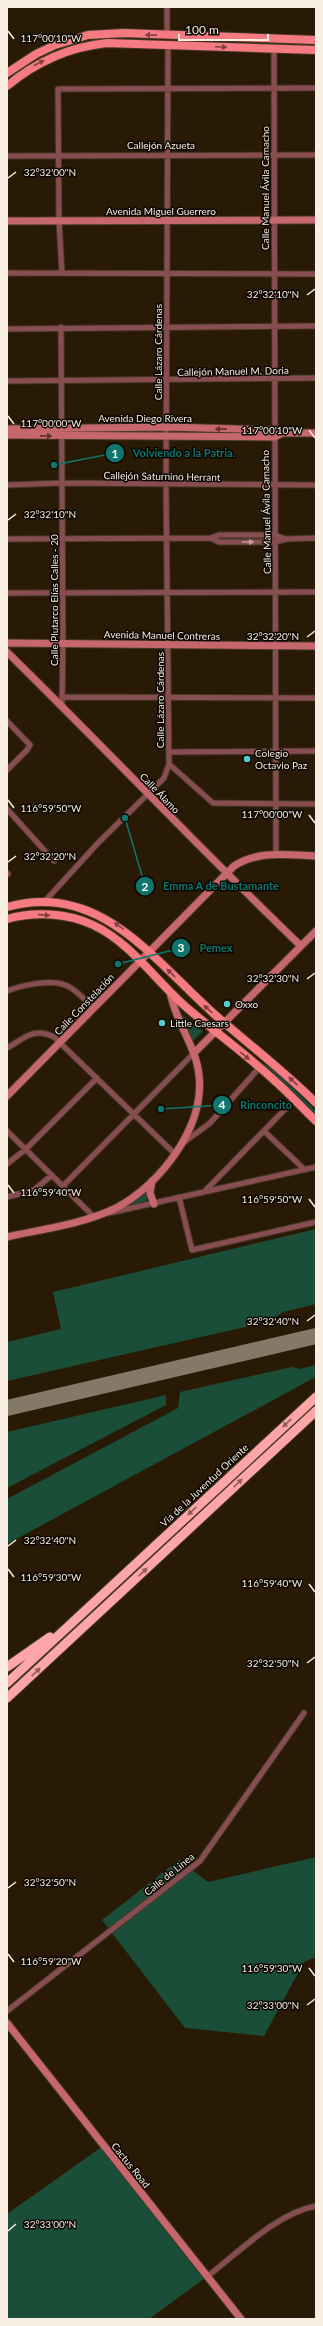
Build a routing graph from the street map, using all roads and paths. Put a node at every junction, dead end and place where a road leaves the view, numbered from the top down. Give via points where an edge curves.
1 (167, 7) edge
2 (167, 35) junction
3 (316, 40) edge
4 (168, 44) junction
5 (274, 49) junction
6 (316, 50) edge
7 (7, 73) edge
8 (7, 86) edge
9 (274, 88) junction
10 (316, 88) edge
11 (167, 89) junction
12 (59, 154) junction
13 (167, 154) junction
14 (274, 154) junction
15 (316, 155) edge
16 (7, 156) edge
17 (275, 220) junction
18 (316, 220) edge
19 (7, 221) edge
20 (59, 221) junction
21 (167, 221) junction
22 (7, 273) edge
23 (62, 273) junction
24 (167, 274) junction
25 (274, 274) junction
26 (316, 274) edge
27 (167, 326) junction
28 (275, 326) junction
29 (316, 326) edge
30 (61, 327) junction
31 (7, 328) edge
32 (316, 378) edge
33 (166, 380) junction
34 (275, 380) junction
35 (7, 381) edge
36 (61, 382) junction
37 (167, 427) junction
38 (7, 429) edge
39 (62, 432) junction
40 (274, 433) junction
41 (316, 433) edge
42 (7, 435) edge
43 (167, 437) junction
44 (62, 483) junction
45 (7, 485) edge
46 (274, 485) junction
47 (316, 485) edge
48 (166, 486) junction
49 (275, 535) junction
50 (211, 538) junction
51 (286, 538) junction
52 (316, 538) edge
53 (7, 539) edge
54 (63, 539) junction
55 (167, 539) junction
56 (276, 542) junction
57 (168, 592) junction
58 (276, 592) junction
59 (316, 592) edge
60 (7, 593) edge
61 (63, 593) junction
62 (7, 643) edge
63 (63, 644) junction
64 (169, 646) junction
65 (276, 646) junction
66 (316, 646) edge
67 (7, 652) edge
68 (168, 697) junction
69 (62, 698) junction
70 (276, 698) junction
71 (316, 698) edge
72 (62, 705) junction
73 (7, 720) edge
74 (276, 751) junction
75 (316, 751) edge
76 (169, 752) junction
77 (169, 764) junction
78 (7, 770) edge
79 (147, 794) junction
80 (276, 804) junction
81 (316, 804) edge
82 (7, 809) edge
83 (276, 855) junction
84 (316, 856) edge
85 (54, 861) dead end
86 (225, 873) junction
87 (45, 901) junction
88 (7, 907) edge
89 (7, 919) edge
90 (316, 931) edge
91 (301, 946) junction
92 (148, 952) junction
93 (139, 962) junction
94 (7, 991) edge
95 (170, 992) junction
96 (94, 1008) junction
97 (224, 1022) junction
98 (215, 1031) junction
99 (61, 1043) junction
100 (7, 1048) edge
101 (194, 1053) junction
102 (259, 1068) junction
103 (97, 1078) junction
104 (7, 1096) edge
105 (294, 1100) junction
106 (316, 1103) edge
107 (134, 1114) junction
108 (316, 1121) edge
109 (7, 1131) edge
110 (264, 1131) junction
111 (180, 1145) junction
112 (26, 1149) junction
113 (175, 1154) junction
114 (7, 1164) edge
115 (316, 1167) edge
116 (304, 1170) junction
117 (52, 1175) junction
118 (152, 1181) junction
119 (63, 1186) junction
120 (204, 1192) junction
121 (7, 1197) edge
122 (178, 1198) junction
123 (154, 1204) junction
124 (93, 1217) junction
125 (316, 1222) edge
126 (7, 1237) edge
127 (316, 1397) edge
128 (316, 1411) edge
129 (79, 1616) junction
130 (7, 1667) edge
131 (7, 1683) edge
132 (7, 1698) edge
133 (304, 1713) dead end
134 (7, 2011) edge
135 (7, 2023) edge
136 (316, 2206) edge
137 (208, 2276) junction
138 (242, 2319) edge

1 - 2 street
2 - 3 main road
2 -> 7 main road via 88,35 36,54
4 -> 5 main road
8 -> 4 main road via 49,58 80,47 107,43
4 - 11 street, Calle Lázaro Cárdenas
5 - 6 main road
5 - 9 street, Calle Manuel Ávila Camacho
9 - 10 street
9 - 11 street
9 - 14 street, Calle Manuel Ávila Camacho
11 - 12 street via 58,90
11 - 13 street, Calle Lázaro Cárdenas
12 - 13 street, Callejón Azueta
12 - 16 street, Callejón Azueta
12 - 20 street
13 - 14 street, Callejón Azueta
13 - 21 street, Calle Lázaro Cárdenas
14 - 15 street, Callejón Azueta
14 - 17 street, Calle Manuel Ávila Camacho
17 - 18 street, Avenida Miguel Guerrero
17 - 21 street, Avenida Miguel Guerrero
17 - 25 street, Calle Manuel Ávila Camacho
19 - 20 street, Avenida Miguel Guerrero
20 - 21 street, Avenida Miguel Guerrero
20 - 23 street
21 - 24 street, Calle Lázaro Cárdenas
22 - 23 street
23 - 24 street
24 - 25 street
24 - 27 street, Calle Lázaro Cárdenas
25 - 26 street
25 - 28 street, Calle Manuel Ávila Camacho
27 - 28 street
27 - 30 street
27 - 33 street, Calle Lázaro Cárdenas
28 - 29 street
28 - 34 street, Calle Manuel Ávila Camacho
30 - 31 street
30 - 36 street, Calle Plutarco Elías Calles - 20
32 - 34 street, Callejón Manuel M. Doria
33 - 34 street, Callejón Manuel M. Doria
33 - 36 street, Callejón Manuel M. Doria
33 - 37 street, Calle Lázaro Cárdenas
34 - 40 street, Calle Manuel Ávila Camacho
35 - 36 street, Callejón Manuel M. Doria
36 - 39 street, Calle Plutarco Elías Calles - 20
37 - 39 street, Avenida Diego Rivera
40 -> 37 street, Avenida Diego Rivera
37 - 43 street, Calle Lázaro Cárdenas
38 - 39 street, Avenida Diego Rivera
42 -> 39 street, Avenida Diego Rivera
39 - 43 street, Avenida Diego Rivera
39 - 44 street, Calle Plutarco Elías Calles - 20
40 - 41 street, Avenida Diego Rivera
40 - 43 street, Avenida Diego Rivera
40 - 46 street, Calle Manuel Ávila Camacho
43 - 48 street, Calle Lázaro Cárdenas
44 - 45 street, Callejón Saturnino Herrant
44 - 48 street, Callejón Saturnino Herrant
44 - 54 street, Calle Plutarco Elías Calles - 20
46 - 47 street, Callejón Saturnino Herrant
46 - 48 street, Callejón Saturnino Herrant
46 - 49 street, Calle Manuel Ávila Camacho
48 - 55 street, Calle Lázaro Cárdenas
49 - 50 street via 219,535
49 - 51 street
49 - 56 street, Calle Manuel Ávila Camacho
50 - 55 street
50 -> 56 street via 218,542
51 - 52 street
51 - 56 street
53 - 54 street
54 - 55 street
54 - 61 street, Calle Plutarco Elías Calles - 20
55 - 57 street, Calle Lázaro Cárdenas
56 - 58 street, Calle Manuel Ávila Camacho
57 - 58 street
57 - 61 street
57 - 64 street, Calle Lázaro Cárdenas
58 - 59 street
58 - 65 street, Calle Manuel Ávila Camacho
60 - 61 street
61 - 63 street, Calle Plutarco Elías Calles - 20
62 - 63 street, Avenida Manuel Contreras
63 - 64 street, Avenida Manuel Contreras
63 - 69 street, Calle Plutarco Elías Calles - 20
64 - 65 street, Avenida Manuel Contreras
64 - 68 street, Calle Lázaro Cárdenas
65 - 66 street, Avenida Manuel Contreras
65 - 70 street, Calle Manuel Ávila Camacho
67 - 72 street, Calle Álamo
68 - 69 street
68 - 70 street
68 - 76 street, Calle Lázaro Cárdenas
69 - 72 street, Calle Plutarco Elías Calles - 20
70 - 71 street
70 - 74 street, Calle Manuel Ávila Camacho
72 - 79 street, Calle Álamo
73 - 78 street via 30,745
74 - 75 street
74 - 76 street
74 - 80 street, Calle Manuel Ávila Camacho
76 - 77 street, Calle Lázaro Cárdenas
77 - 79 street, Calle Lázaro Cárdenas via 166,774
77 - 80 street via 213,803
79 - 86 street, Calle Álamo
79 - 87 street, Calle Lázaro Cárdenas
80 - 81 street
80 - 83 street, Calle Manuel Ávila Camacho
82 - 85 street
83 - 84 street, Calle Constelación
83 - 86 street, Calle Constelación via 251,857
86 - 91 street, Calle Álamo
86 - 92 street, Calle Constelación
87 - 88 main road
92 -> 87 main road via 122,928 98,914 82,908
89 -> 93 main road via 42,914 82,920 104,931
90 - 91 street
91 - 97 street
92 - 93 street, Calle Constelación
97 -> 92 main road
93 - 95 main road
93 - 96 street, Calle Constelación
94 - 96 street via 38,983 69,986
95 - 98 main road
95 - 101 street via 172,1004
96 - 99 street, Calle Constelación
97 - 98 street
106 -> 97 main road via 274,1063
98 - 101 street
98 -> 102 main road
99 - 100 street via 44,1033 35,1032
99 - 103 street
99 - 104 street, Calle Constelación
101 - 107 street
101 - 111 street via 199,1073 199,1097
102 - 105 main road
102 - 111 street via 210,1123
103 - 107 street
103 - 112 street
105 - 108 main road
105 - 110 street
107 - 113 street
107 - 119 street
109 - 112 street
110 - 116 street
110 - 120 street
111 - 113 street
112 - 114 street
112 - 117 street
113 - 118 street
115 - 116 street
116 - 120 street
117 - 119 street
117 - 121 street via 34,1190
118 - 123 street via 150,1193
118 - 124 street via 126,1202
119 - 124 street
120 - 122 street
122 - 123 street
122 - 125 street via 192,1250
123 - 124 street
124 - 126 street
127 -> 129 highway, Vía de la Juventud Oriente
132 -> 128 highway
129 - 130 highway
129 - 131 highway
133 - 134 street, Calle de Linea via 200,1861
135 - 137 street, Cactus Road
136 - 137 street via 287,2217
137 - 138 street, Cactus Road

